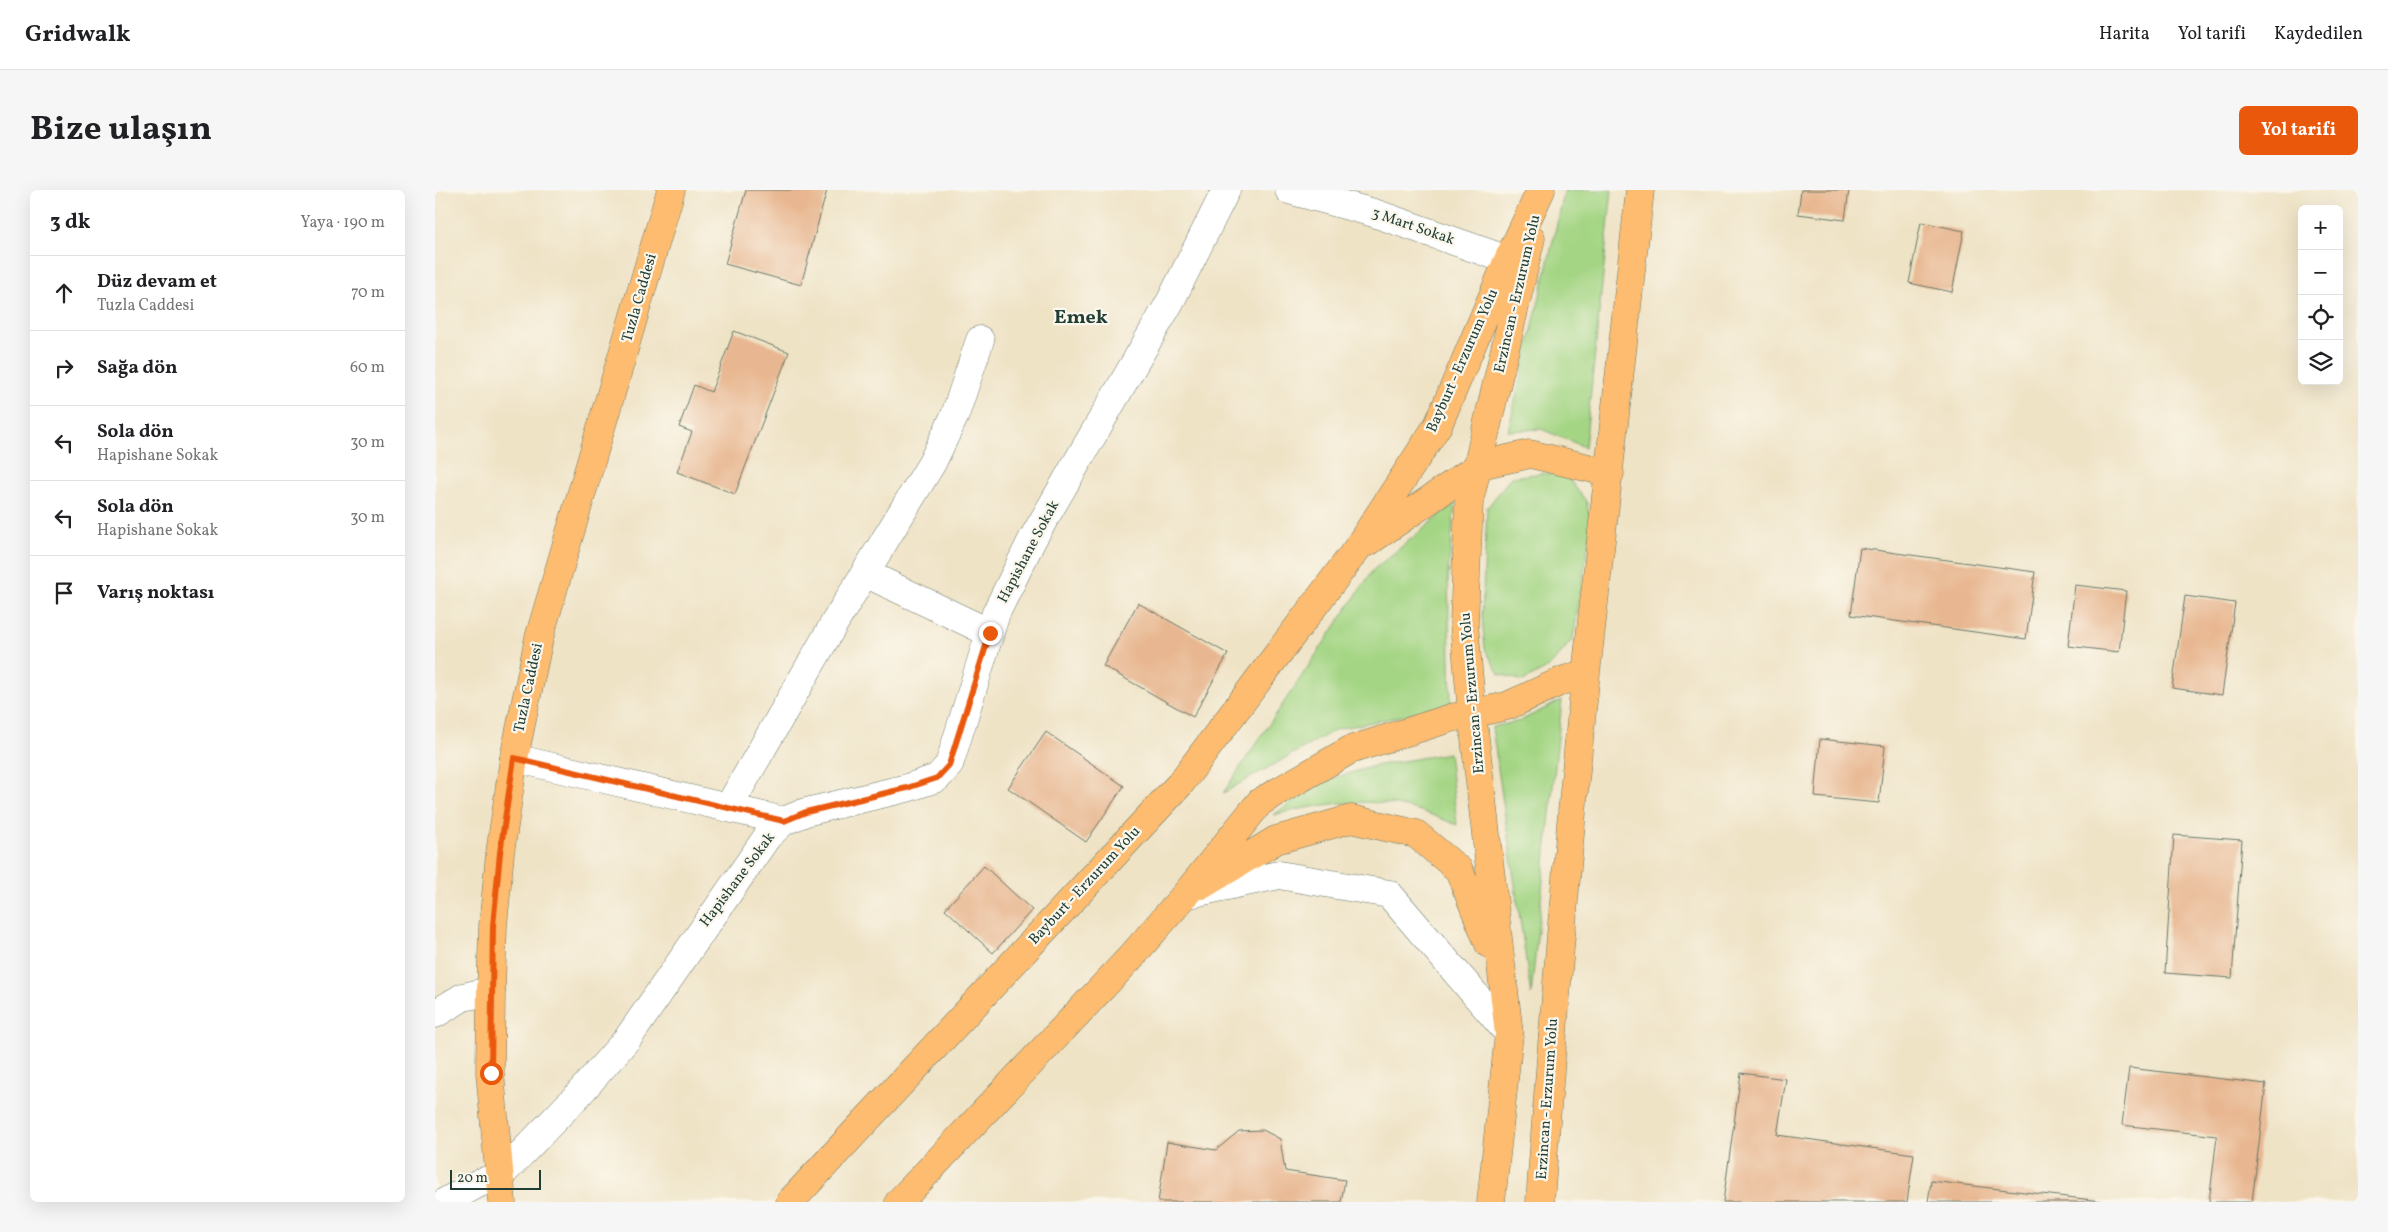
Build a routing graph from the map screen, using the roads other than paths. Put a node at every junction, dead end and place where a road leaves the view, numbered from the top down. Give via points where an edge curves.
1 (671, 190) edge
2 (1226, 190) edge
3 (1289, 190) edge
4 (1542, 190) edge
5 (1640, 190) edge
6 (1508, 260) junction
7 (980, 340) dead end
8 (1479, 466) junction
9 (1610, 473) junction
10 (1356, 550) junction
11 (865, 573) junction
12 (990, 633) junction
13 (1586, 673) junction
14 (1473, 714) junction
15 (514, 758) junction
16 (728, 808) junction
17 (784, 821) junction
18 (1185, 895) junction
19 (491, 991) junction
20 (435, 1014) edge
21 (1509, 1034) junction
22 (500, 1190) edge
23 (445, 1202) edge
24 (790, 1202) edge
25 (899, 1202) edge
26 (1491, 1202) edge
27 (1540, 1202) edge

1 - 15 main road, Tuzla Caddesi via 539,638
2 - 12 street, Hapishane Sokak via 1170,302 1032,540 996,613
3 - 6 street, 3 Mart Sokak via 1375,214
4 - 6 main road, Bayburt - Erzurum Yolu
4 - 8 main road, Erzincan - Erzurum Yolu
5 - 9 main road, Erzincan - Erzurum Yolu
6 - 10 main road, Bayburt - Erzurum Yolu via 1438,425
7 - 11 street via 955,415 932,463
8 - 9 main road, Bayburt - Erzurum Yolu via 1530,454
8 - 10 main road, Bayburt - Erzurum Yolu
8 - 14 main road, Erzincan - Erzurum Yolu via 1469,502 1465,624
9 - 13 main road, Erzincan - Erzurum Yolu
10 - 24 main road, Bayburt - Erzurum Yolu via 1180,784
11 - 12 street
11 - 16 street
12 - 17 street, Hapishane Sokak via 949,765 937,778 806,812
13 - 14 main road via 1507,706
13 - 27 main road, Erzincan - Erzurum Yolu
14 - 18 main road via 1350,750 1260,802
14 - 21 main road, Erzincan - Erzurum Yolu
15 - 16 street
15 - 19 main road, Tuzla Caddesi via 496,898
16 - 17 street
17 - 22 street, Hapishane Sokak via 767,837 628,1038
18 - 21 street via 1279,875 1389,894
18 - 21 main road via 1276,840 1351,819 1416,834 1459,870 1488,939
18 - 25 main road via 1131,957
19 - 20 street via 463,997
19 - 22 main road, Tuzla Caddesi via 491,1073
21 - 26 main road, Erzincan - Erzurum Yolu
22 - 23 street via 479,1183

